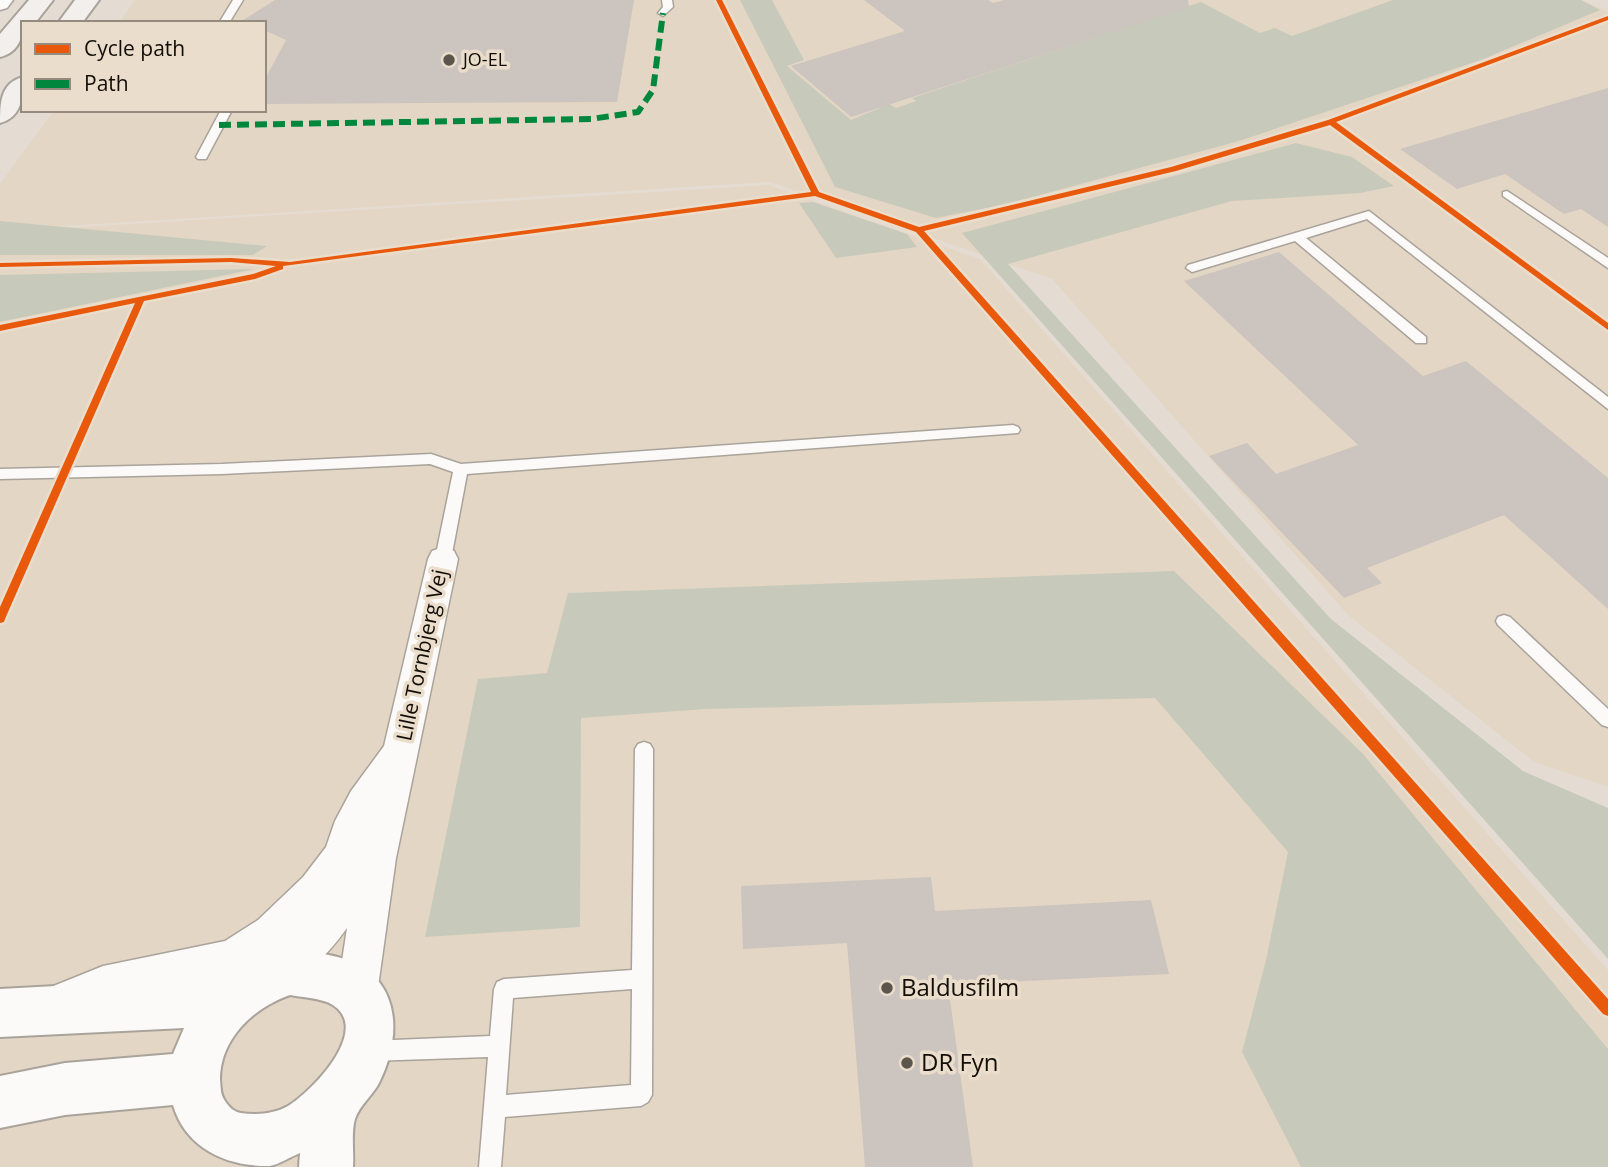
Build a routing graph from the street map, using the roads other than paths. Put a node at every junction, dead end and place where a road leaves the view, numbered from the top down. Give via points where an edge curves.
1 (41, 0) edge
2 (87, 0) edge
3 (238, 0) edge
4 (667, 0) edge
5 (663, 13) dead end
6 (24, 21) edge
7 (71, 21) edge
8 (225, 21) edge
9 (21, 24) edge
10 (0, 50) edge
11 (21, 88) edge
12 (226, 112) edge
13 (0, 115) edge
14 (202, 157) dead end
15 (1507, 194) dead end
16 (1297, 236) junction
17 (1608, 264) edge
18 (1192, 268) dead end
19 (1421, 340) dead end
20 (1608, 404) edge
21 (1013, 430) dead end
22 (461, 469) junction
23 (0, 474) edge
24 (443, 559) joint
25 (1504, 621) dead end
26 (1608, 720) edge
27 (644, 749) dead end
28 (401, 751) junction
29 (377, 858) junction
30 (642, 979) junction
31 (248, 991) junction
32 (358, 994) junction
33 (17, 1015) edge
34 (499, 1046) junction
35 (370, 1051) junction
36 (193, 1078) junction
37 (0, 1102) edge
38 (494, 1107) junction
39 (327, 1143) edge
40 (260, 1156) edge
41 (490, 1167) edge

1 - 6 main road
2 - 7 main road
3 - 8 lane
4 - 5 lane
9 - 10 main road
11 - 13 main road
12 - 14 lane
15 - 17 lane
16 - 18 lane
16 - 19 lane
16 - 20 lane via 1369,215
21 - 22 lane
22 - 23 lane via 431,459
22 - 24 lane
24 - 28 street, Lille Tornbjerg Vej
25 - 26 lane
27 - 30 lane
28 - 29 street, Lille Tornbjerg Vej
28 - 33 street, Lille Tornbjerg Vej via 359,810 339,860 292,916 261,940 227,959 188,971 100,984
29 - 31 street, Lille Tornbjerg Vej via 315,940
29 - 32 street, Lille Tornbjerg Vej
30 - 34 lane via 504,989
30 - 38 lane via 641,1095
31 - 32 street via 290,972 316,972 339,979
31 - 33 street, Lille Tornbjerg Vej
31 - 36 street via 212,1024 199,1050
32 - 35 street via 371,1030
34 - 35 lane
34 - 38 lane
35 - 39 street
36 - 37 street via 65,1089
36 - 40 street via 197,1104 210,1126
38 - 41 lane
39 - 40 street via 306,1133

